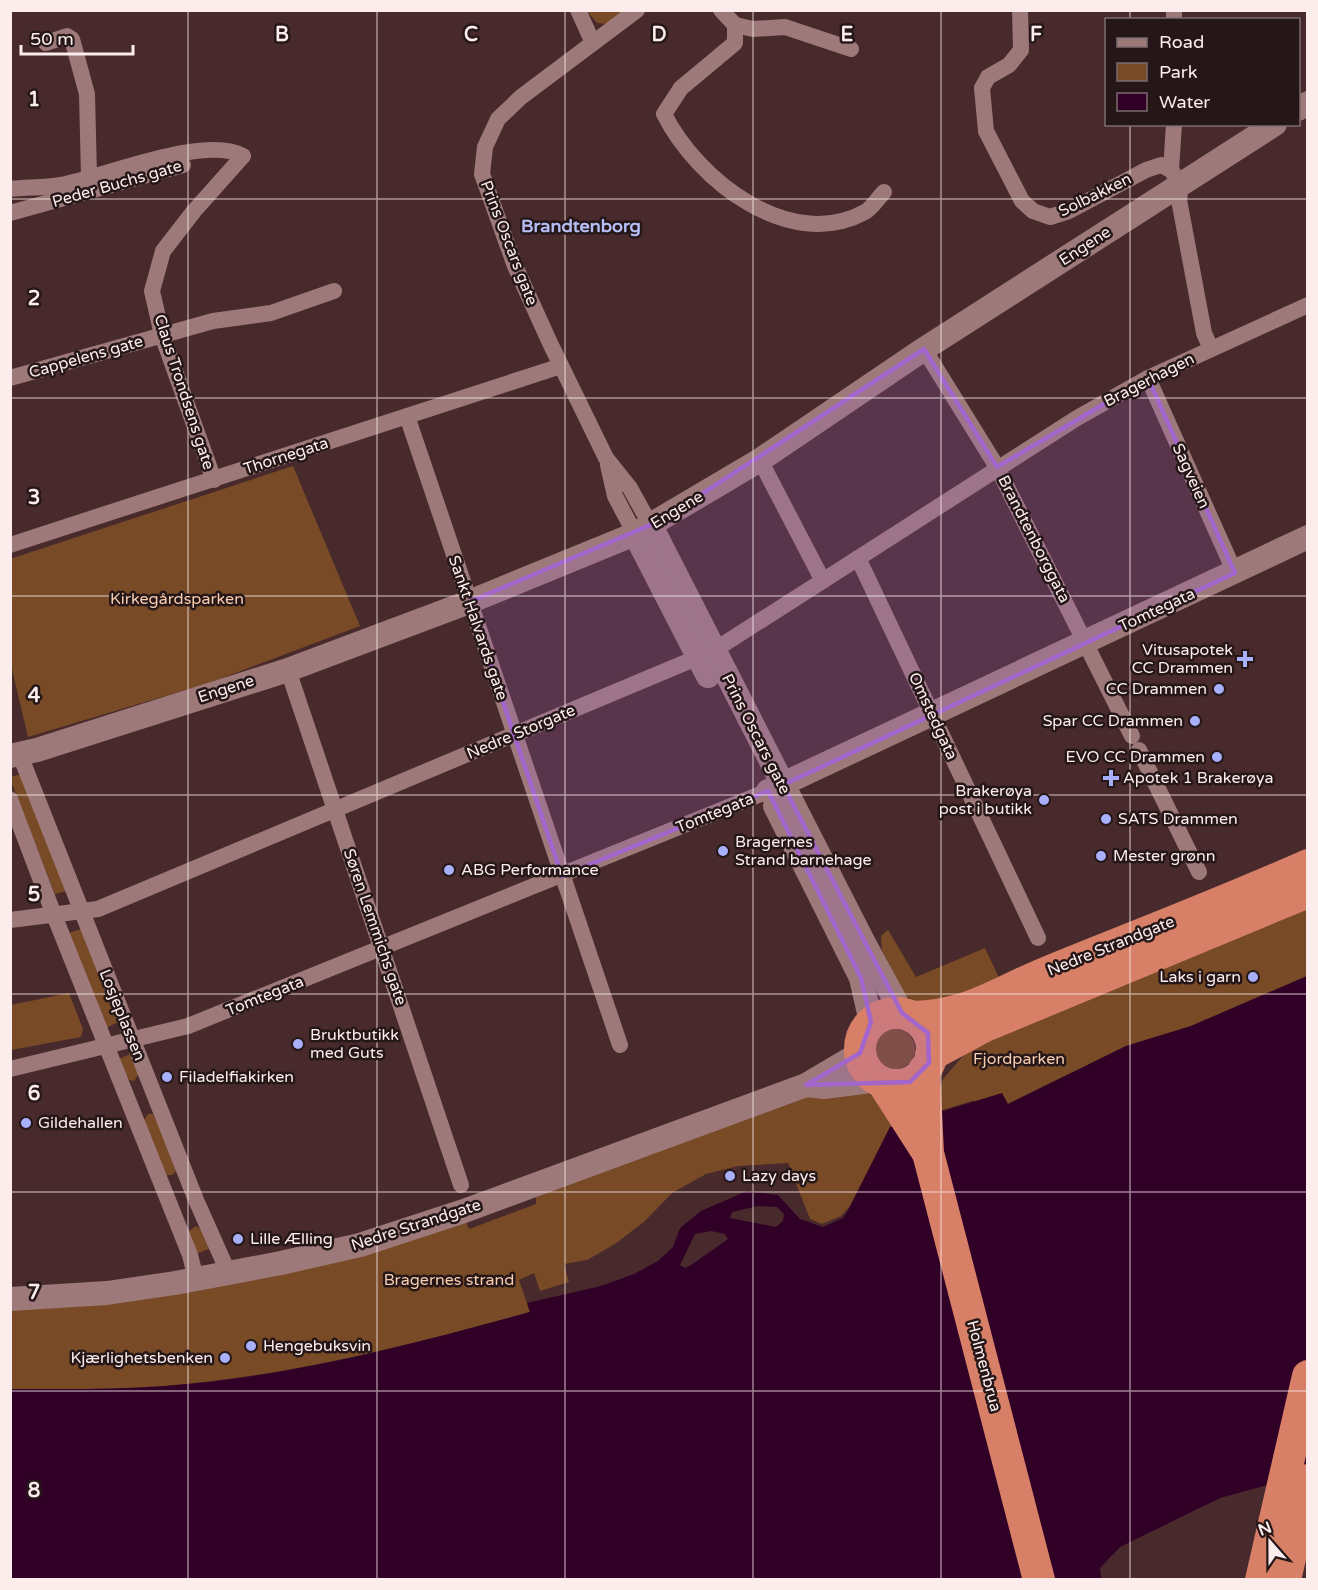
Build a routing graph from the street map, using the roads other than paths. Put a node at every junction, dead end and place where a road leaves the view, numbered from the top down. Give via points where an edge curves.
1 (578, 10) edge
2 (637, 10) edge
3 (721, 10) edge
4 (1020, 10) edge
5 (735, 25) junction
6 (46, 43) dead end
7 (593, 43) junction
8 (851, 49) dead end
9 (1174, 126) edge
10 (1271, 126) edge
11 (221, 148) junction
12 (243, 156) joint
13 (89, 176) junction
14 (1176, 177) junction
15 (10, 189) edge
16 (884, 192) dead end
17 (10, 213) edge
18 (334, 291) dead end
19 (1308, 305) edge
20 (162, 335) junction
21 (924, 349) junction
22 (1211, 349) junction
23 (561, 366) junction
24 (10, 378) edge
25 (1148, 378) junction
26 (407, 416) junction
27 (760, 460) junction
28 (997, 466) junction
29 (214, 480) junction
30 (643, 530) junction
31 (1308, 537) edge
32 (10, 545) edge
33 (858, 558) junction
34 (1235, 573) junction
35 (823, 581) junction
36 (469, 602) junction
37 (1086, 643) junction
38 (705, 654) junction
39 (288, 669) junction
40 (932, 714) junction
41 (514, 735) junction
42 (14, 752) edge
43 (775, 788) junction
44 (10, 798) edge
45 (336, 811) junction
46 (1308, 865) edge
47 (1199, 872) dead end
48 (562, 876) junction
49 (1308, 892) edge
50 (80, 911) junction
51 (54, 915) junction
52 (10, 920) edge
53 (1038, 938) dead end
54 (383, 949) junction
55 (908, 1015) junction
56 (871, 1022) junction
57 (133, 1040) junction
58 (620, 1045) dead end
59 (106, 1047) junction
60 (860, 1053) junction
61 (928, 1063) junction
62 (10, 1069) edge
63 (880, 1081) junction
64 (806, 1085) junction
65 (917, 1118) junction
66 (461, 1185) dead end
67 (229, 1274) junction
68 (196, 1279) junction
69 (10, 1299) edge
70 (1308, 1376) edge
71 (1308, 1480) edge
72 (1039, 1580) edge
73 (1261, 1580) edge
74 (1285, 1580) edge

1 - 7 street
2 - 7 street, Prins Oscars gate
3 - 5 street
4 - 14 street, Solbakken via 1021,50 1010,65 988,77 982,88 986,131 1022,201 1033,211 1050,217 1161,165
5 - 8 street via 753,30 785,27
5 - 16 street via 735,43 681,88 664,114 698,163 760,209 791,222 835,224 867,211
6 - 13 street via 67,36 72,39 87,94
7 - 23 street, Prins Oscars gate via 498,119 485,147 482,174 516,266
9 - 14 street
10 - 14 street, Engene
11 - 12 street, Peder Buchs gate
11 - 13 street, Peder Buchs gate
11 - 17 street, Peder Buchs gate via 202,159
12 - 20 street, Claus Trondsens gate via 163,251 152,291
13 - 15 street, Peder Buchs gate via 62,185
14 - 21 street, Engene
14 - 22 street via 1204,333
18 - 20 street, Cappelens gate via 271,313 213,321
19 - 22 street, Bragerhagen
20 - 24 street, Cappelens gate
20 - 29 street, Claus Trondsens gate
21 - 27 street, Engene
21 - 28 street, Brandtenborggata
22 - 25 street, Bragerhagen
23 - 26 street, Thornegata
23 - 30 street, Prins Oscars gate via 606,458 615,496
25 - 28 street, Bragerhagen
25 - 34 street, Sagveien
26 - 29 street, Thornegata
26 - 36 street, Sankt Halvards gate
27 - 30 street, Engene
27 - 35 street
28 - 33 street, Nedre Storgate
28 - 37 street, Brandtenborggata
29 - 32 street, Thornegata
30 - 36 street, Engene
30 - 38 street, Prins Oscars gate
31 - 34 street, Tomtegata
33 - 35 street, Nedre Storgate
33 - 40 street, Omstedgata
34 - 37 street, Tomtegata
35 - 38 street, Nedre Storgate
36 - 39 street, Engene
36 - 41 street, Sankt Halvards gate
37 - 40 street, Tomtegata
37 - 47 street, Brandtenborggata
38 - 41 street, Nedre Storgate
38 - 43 street, Prins Oscars gate
39 - 42 street, Engene
39 - 45 street, Søren Lemmichs gate
40 - 43 street, Tomtegata
40 - 53 street, Omstedgata
41 - 45 street, Nedre Storgate
41 - 48 street, Sankt Halvards gate
42 - 50 street, Losjeplassen
43 - 48 street, Tomtegata
43 - 55 street, Prins Oscars gate
43 - 56 street, Prins Oscars gate via 861,978
44 - 51 street, Losjeplassen
45 - 50 street, Nedre Storgate via 98,909
45 - 54 street, Søren Lemmichs gate
46 - 55 highway, Nedre Strandgate via 964,1010 935,1017
48 - 54 street, Tomtegata
48 - 58 street, Sankt Halvards gate
49 - 61 highway, Nedre Strandgate via 985,1026
50 - 51 street, Nedre Storgate
50 - 57 street, Losjeplassen
51 - 52 street, Nedre Storgate
51 - 59 street, Losjeplassen
54 - 57 street, Tomtegata via 188,1026
54 - 66 street, Søren Lemmichs gate
55 - 56 highway via 891,1013
55 - 61 highway via 928,1033
56 - 60 highway via 864,1031
57 - 59 street, Tomtegata
57 - 67 street, Losjeplassen
59 - 62 street, Tomtegata
59 - 68 street, Losjeplassen via 190,1255
60 - 63 highway via 863,1064
60 - 64 street, Nedre Strandgate
61 - 63 highway via 918,1077 901,1084
61 - 65 highway, Holmenbrua
63 - 64 street, Nedre Strandgate
63 - 65 highway
64 - 67 street, Nedre Strandgate via 414,1229
65 - 72 highway, Holmenbrua
67 - 68 street, Nedre Strandgate
68 - 69 street, Nedre Strandgate via 107,1293
70 - 73 highway
71 - 74 highway

